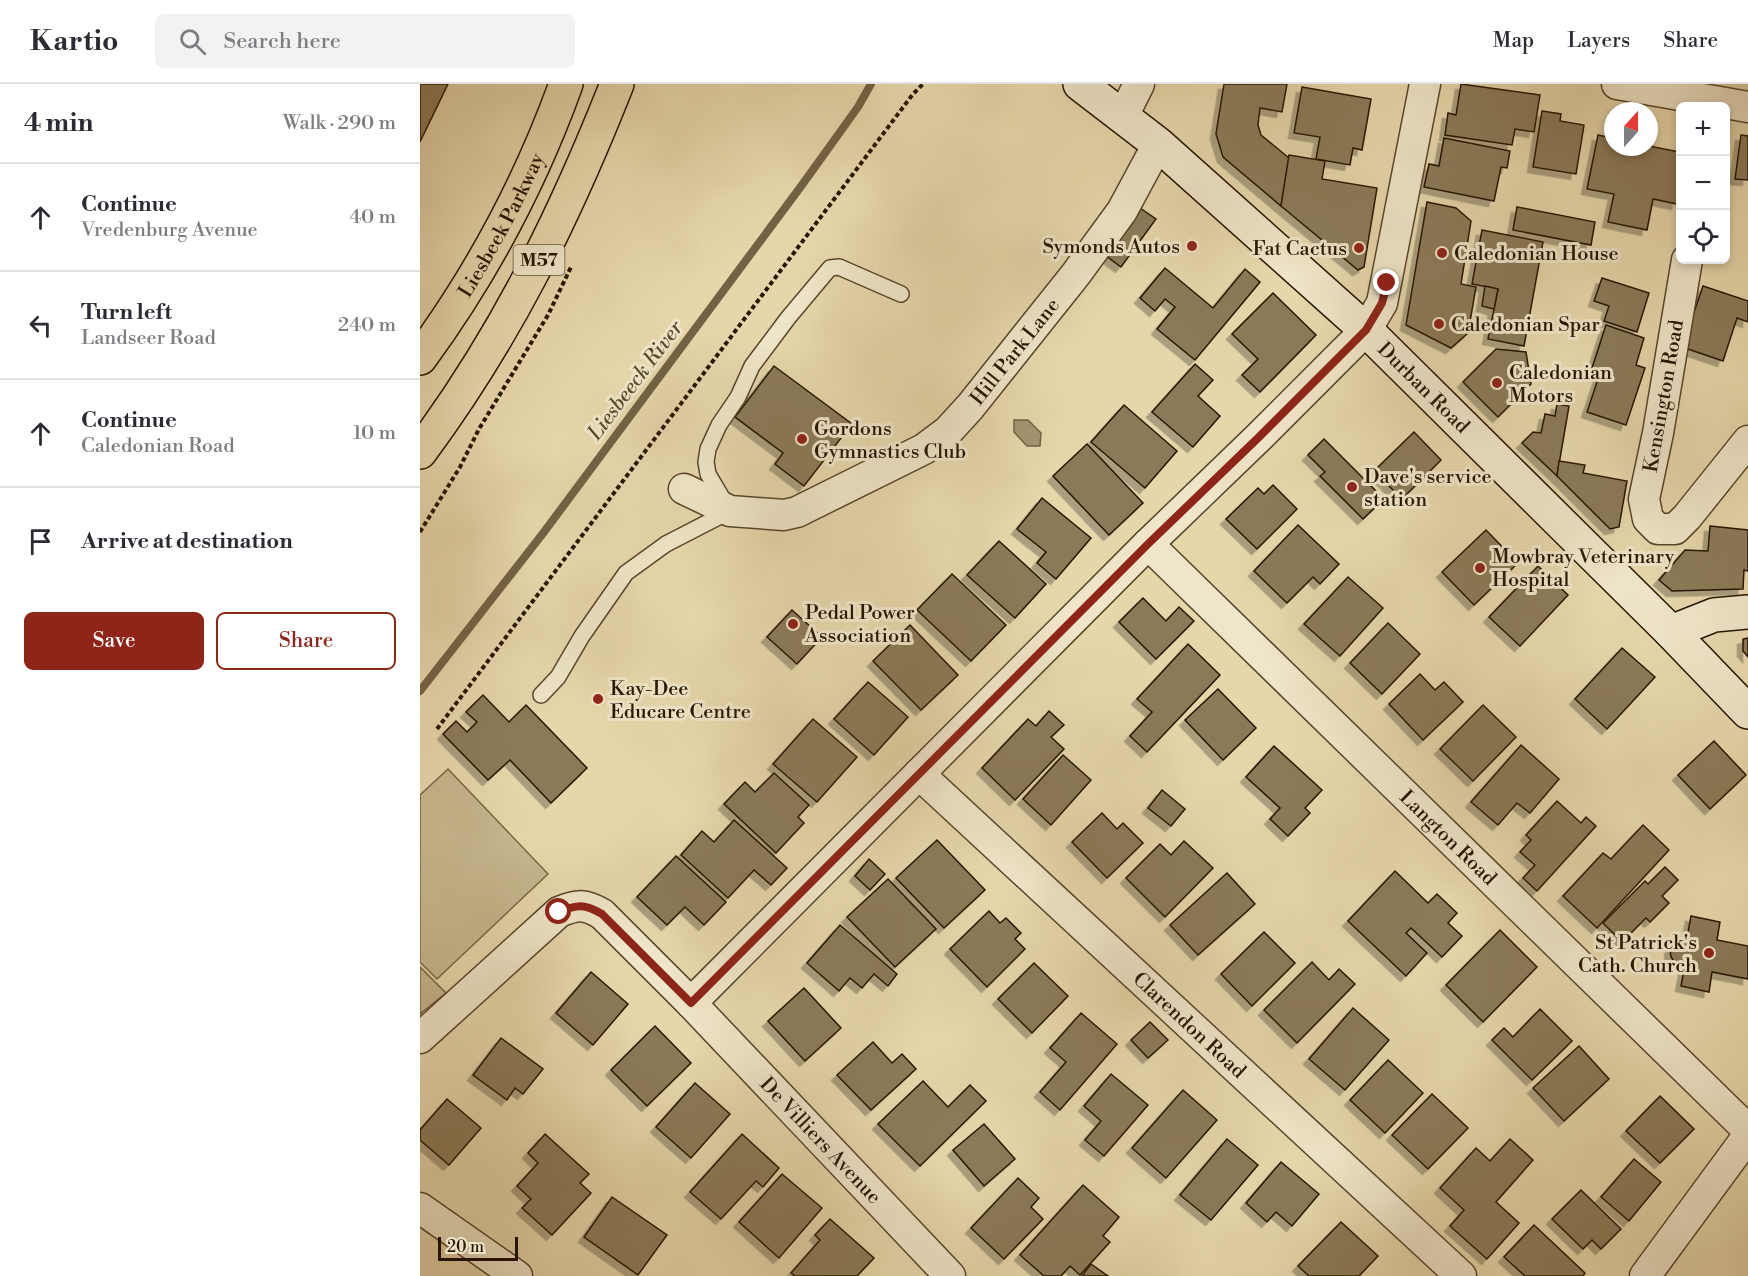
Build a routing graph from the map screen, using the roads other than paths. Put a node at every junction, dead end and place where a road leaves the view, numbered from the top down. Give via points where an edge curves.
1 (566, 84) edge
2 (616, 84) edge
3 (1080, 84) edge
4 (1139, 84) edge
5 (1425, 84) edge
6 (1617, 84) edge
7 (1715, 97) edge
8 (1748, 107) edge
9 (1123, 116) junction
10 (1158, 144) junction
11 (1686, 264) edge
12 (901, 294) dead end
13 (1366, 330) junction
14 (420, 358) edge
15 (1748, 441) edge
16 (420, 452) edge
17 (684, 489) dead end
18 (730, 511) junction
19 (1148, 544) junction
20 (1748, 612) edge
21 (1671, 632) junction
22 (541, 695) dead end
23 (1748, 712) edge
24 (919, 774) junction
25 (691, 1003) junction
26 (420, 1038) edge
27 (1748, 1130) edge
28 (1748, 1136) edge
29 (420, 1208) edge
30 (517, 1276) edge
31 (950, 1276) edge
32 (1461, 1276) edge
33 (1645, 1276) edge

1 - 14 main road, Liesbeek Parkway / M57 via 513,207 463,294
2 - 16 main road, M57 via 569,198 525,289 471,379
3 - 9 main road, Durban Road
4 - 9 street
5 - 13 street via 1382,303
6 - 7 street
7 - 8 street
9 - 10 main road, Durban Road
10 - 13 main road, Durban Road
10 - 18 street, Hill Park Lane via 1122,211 1076,274 948,431 924,449 797,512
11 - 15 street, Kensington Road via 1644,499 1648,519 1658,529 1675,529
12 - 18 lane via 833,267 788,318 752,366 708,449 708,474
13 - 19 street
13 - 21 main road, Durban Road
17 - 18 street, Hill Park Lane
18 - 22 lane via 666,544 626,573 558,677
19 - 24 street
19 - 27 street, Langton Road
20 - 21 main road via 1714,615
21 - 23 main road, Durban Road
24 - 25 street
24 - 32 street, Clarendon Road
25 - 26 street, De Villiers Avenue via 602,914 590,907 574,906 559,912
25 - 31 street, De Villiers Avenue
28 - 33 street
29 - 30 street

